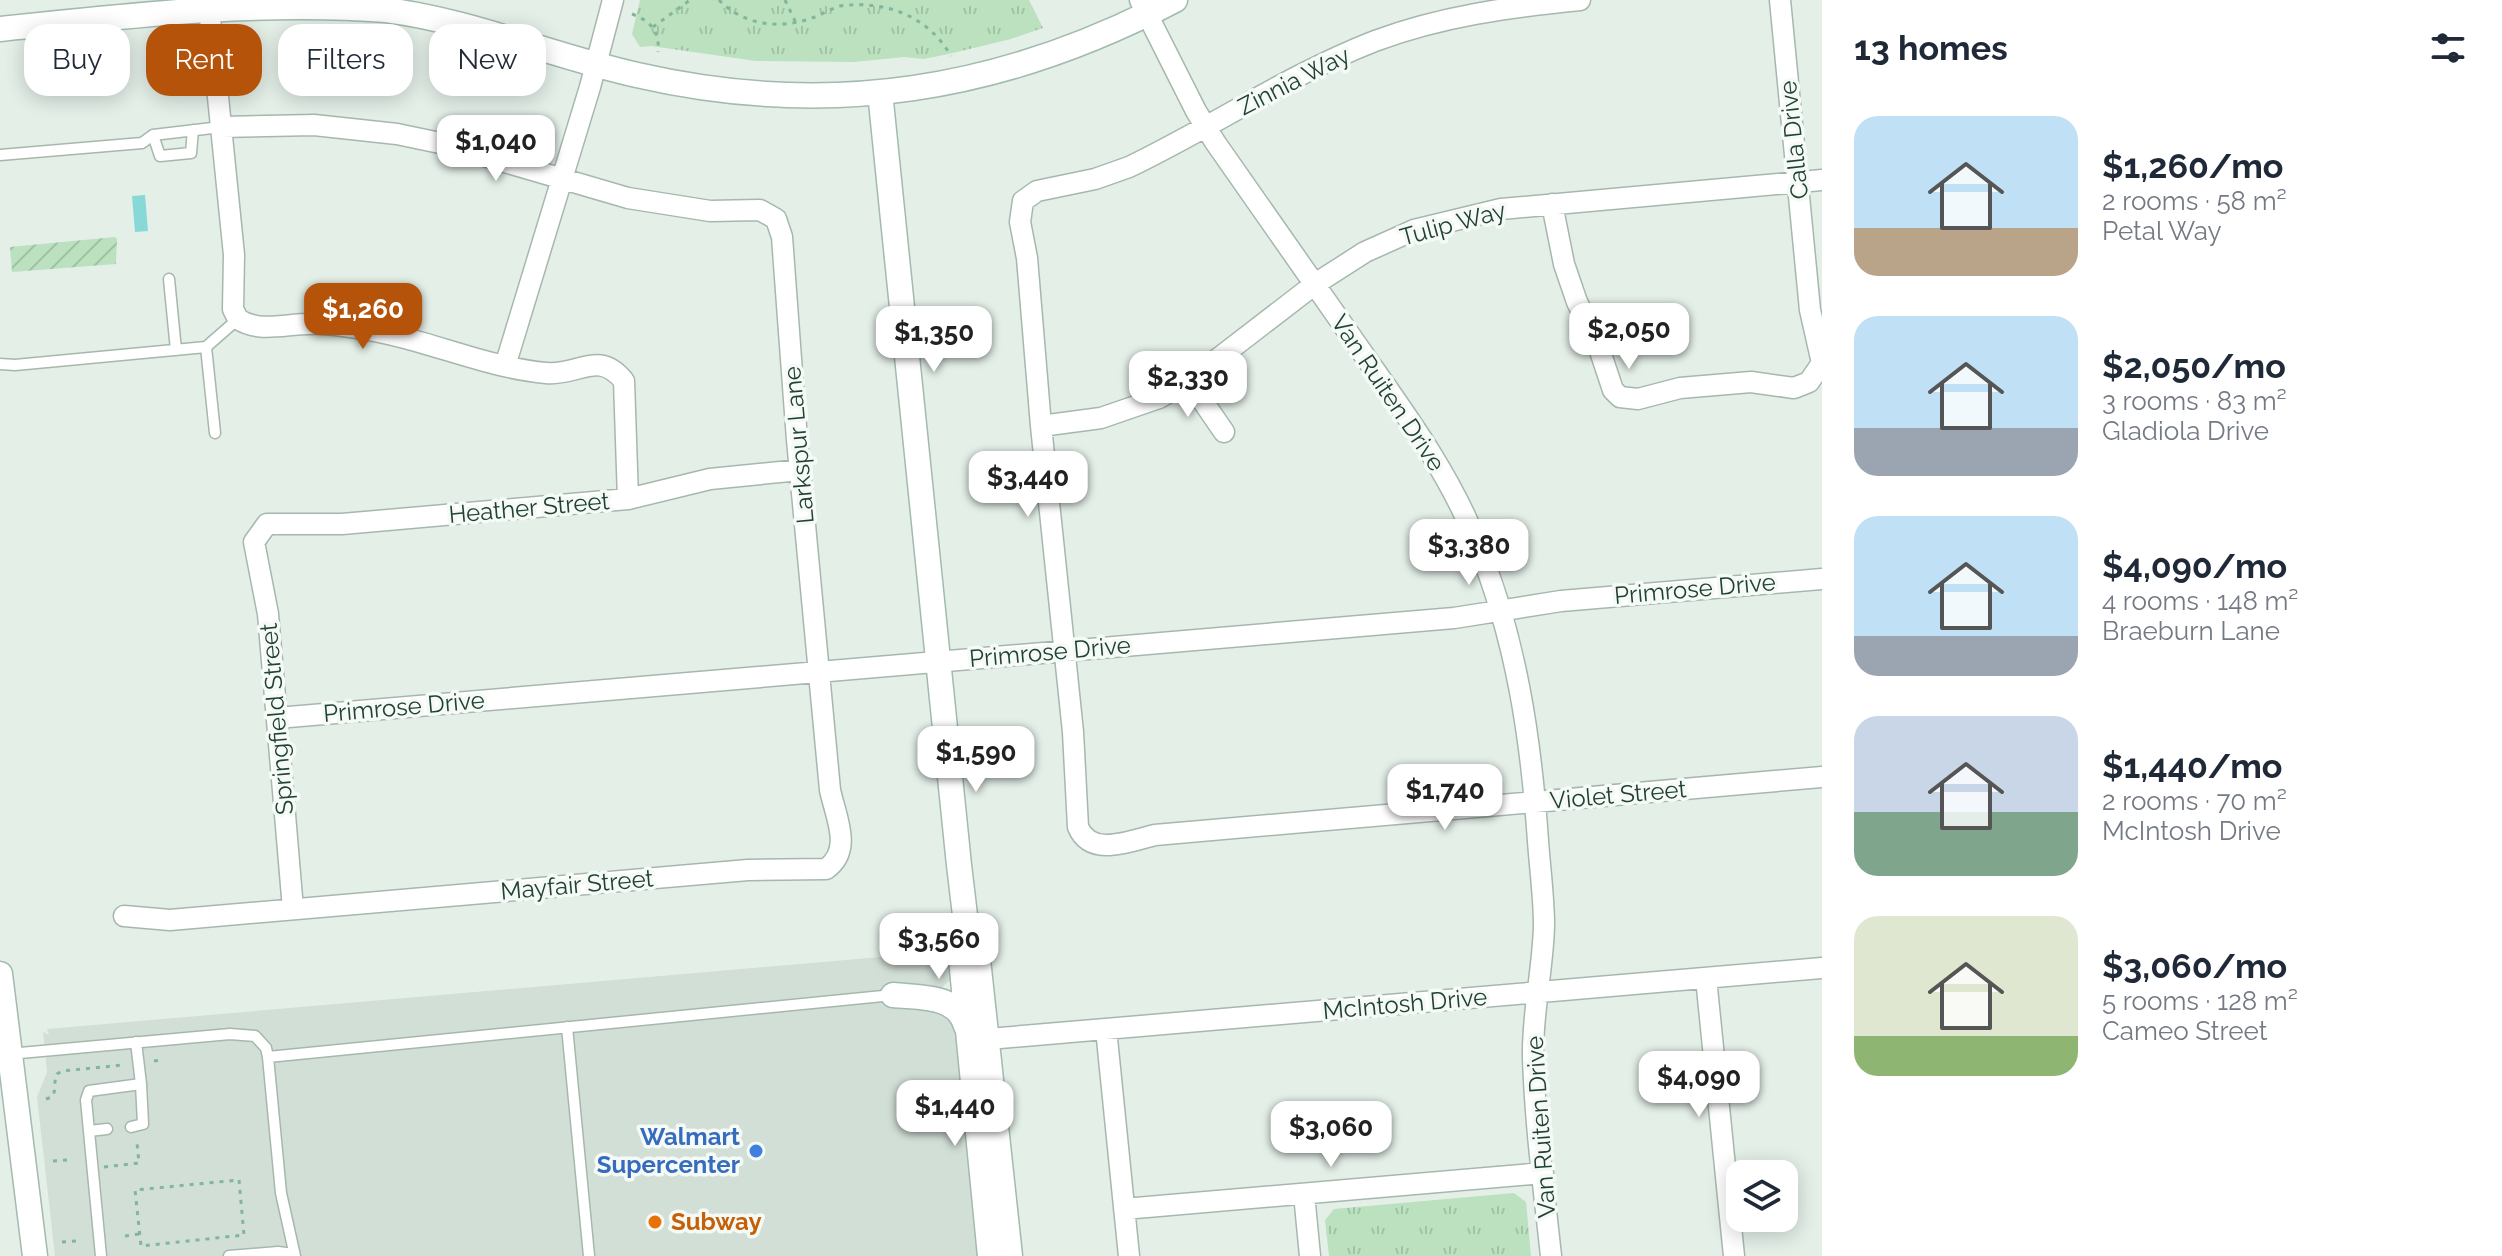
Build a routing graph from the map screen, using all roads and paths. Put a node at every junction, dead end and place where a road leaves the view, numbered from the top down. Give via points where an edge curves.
1 (613, 0) edge
2 (690, 0) edge
3 (719, 0) edge
4 (785, 0) edge
5 (1175, 0) edge
6 (1580, 0) edge
7 (1780, 0) edge
8 (209, 8) junction
9 (1143, 8) edge
10 (632, 14) dead end
11 (796, 23) junction
12 (653, 27) junction
13 (0, 29) edge
14 (658, 52) dead end
15 (951, 56) dead end
16 (596, 64) junction
17 (880, 92) junction
18 (221, 127) junction
19 (1205, 127) junction
20 (193, 130) junction
21 (153, 135) junction
22 (0, 155) edge
23 (562, 180) junction
24 (1822, 180) edge
25 (1798, 182) junction
26 (1552, 204) junction
27 (169, 279) dead end
28 (1315, 284) junction
29 (238, 319) junction
30 (206, 347) junction
31 (176, 350) junction
32 (0, 364) edge
33 (505, 366) junction
34 (1189, 381) junction
35 (1041, 426) junction
36 (1224, 432) dead end
37 (215, 433) dead end
38 (800, 470) junction
39 (628, 499) junction
40 (260, 531) joint
41 (1822, 579) edge
42 (1501, 610) junction
43 (1064, 651) junction
44 (938, 662) junction
45 (819, 671) junction
46 (277, 718) junction
47 (1822, 777) edge
48 (1536, 802) junction
49 (293, 909) junction
50 (124, 916) dead end
51 (967, 932) junction
52 (961, 959) junction
53 (1822, 968) edge
54 (0, 974) edge
55 (1706, 978) junction
56 (1538, 992) junction
57 (893, 995) junction
58 (567, 1027) junction
59 (1106, 1029) junction
60 (978, 1038) junction
61 (136, 1042) junction
62 (9, 1054) junction
63 (268, 1057) junction
64 (162, 1060) dead end
65 (154, 1061) dead end
66 (123, 1065) dead end
67 (116, 1066) junction
68 (117, 1076) dead end
69 (141, 1084) junction
70 (46, 1099) dead end
71 (131, 1127) dead end
72 (107, 1129) dead end
73 (89, 1131) junction
74 (137, 1143) dead end
75 (103, 1159) dead end
76 (67, 1160) dead end
77 (53, 1161) dead end
78 (1543, 1173) junction
79 (1304, 1194) junction
80 (1124, 1209) junction
81 (139, 1234) junction
82 (125, 1236) dead end
83 (76, 1241) dead end
84 (62, 1242) dead end
85 (295, 1255) edge
86 (35, 1256) edge
87 (101, 1256) edge
88 (229, 1256) edge
89 (589, 1256) edge
90 (990, 1256) edge
91 (1010, 1256) edge
92 (1129, 1256) edge
93 (1310, 1256) edge
94 (1551, 1256) edge
95 (1734, 1256) edge

1 - 16 street
2 - 12 path
3 - 11 path via 754,21
4 - 11 path
5 - 9 street
6 - 19 street, Zinnia Way via 1467,14 1376,41
7 - 25 street, Calla Drive
8 - 13 street
8 - 16 street via 334,5 386,10 476,28
8 - 18 street
9 - 17 street via 1094,40 1010,69
9 - 19 street, Van Ruiten Drive
10 - 12 path
11 - 15 path via 840,6 878,3 908,13 933,30
12 - 14 path
16 - 17 street via 740,93
16 - 23 street
17 - 44 street
18 - 20 lane
18 - 23 street via 314,125 397,134
18 - 29 street via 234,255 233,309
19 - 28 street, Van Ruiten Drive
19 - 35 street, Zinnia Way via 1129,167 1037,191 1023,201 1020,222
20 - 21 lane
20 - 21 lane via 191,153 160,156
21 - 22 lane via 142,143
23 - 33 street
23 - 38 street, Larkspur Lane via 674,207 760,210 776,219 782,237
24 - 25 street, Tulip Way
25 - 26 street, Tulip Way
25 - 26 street, Calla Drive via 1810,310 1822,363 1809,382 1794,388 1751,382 1680,388 1638,399 1620,397 1577,302
26 - 28 street, Tulip Way via 1501,209 1414,230 1365,252
27 - 31 lane
28 - 34 street, Tulip Way
28 - 42 street, Van Ruiten Drive via 1419,432 1476,541
29 - 30 lane
29 - 33 street via 255,327 312,323 404,335
30 - 31 lane
30 - 37 lane
31 - 32 lane
33 - 39 street via 555,374 594,365 616,371 626,393
34 - 35 street, Tulip Way via 1132,409
34 - 36 street
35 - 43 street
38 - 39 street, Heather Street via 710,479
38 - 45 street, Larkspur Lane
39 - 40 street, Heather Street via 342,524 267,524
40 - 46 street, Springfield Street via 254,542 268,614
41 - 42 street, Primrose Drive
42 - 43 street, Primrose Drive
42 - 48 street, Van Ruiten Drive via 1516,666
43 - 44 street, Primrose Drive
43 - 48 street, Violet Street via 1076,818 1082,836 1092,843 1104,846 1155,835
44 - 45 street, Primrose Drive
44 - 51 street
45 - 46 street, Primrose Drive
45 - 49 street, Mayfair Street via 830,790 842,847 826,869 748,870
46 - 49 street, Springfield Street
47 - 48 street, Violet Street
48 - 56 street, Van Ruiten Drive via 1544,920
49 - 50 street, Mayfair Street via 170,920
51 - 52 street
51 - 60 street via 977,950
52 - 57 street via 952,986
52 - 60 street
53 - 55 street, McIntosh Drive
54 - 62 street
55 - 56 street, McIntosh Drive
55 - 95 street
56 - 59 street, McIntosh Drive
56 - 78 street, Van Ruiten Drive via 1533,1059
57 - 58 lane
57 - 60 street via 947,1003
58 - 63 lane
58 - 89 lane
59 - 60 street, McIntosh Drive
59 - 80 street
60 - 90 street
60 - 91 street
61 - 62 lane
61 - 63 lane via 244,1033 262,1041
61 - 69 lane
62 - 86 street
63 - 85 lane via 281,1193
64 - 65 path
66 - 67 path
67 - 68 path
67 - 70 path via 57,1074 56,1091
69 - 71 lane via 143,1124
69 - 73 lane via 89,1091
72 - 73 lane
73 - 87 lane
74 - 75 path via 139,1163 104,1167
76 - 77 path
78 - 79 street
78 - 94 street, Van Ruiten Drive
79 - 80 street
79 - 93 street
80 - 92 street
81 - 81 path via 141,1246 244,1235 239,1180 135,1190
81 - 82 path
83 - 84 path
85 - 88 lane

